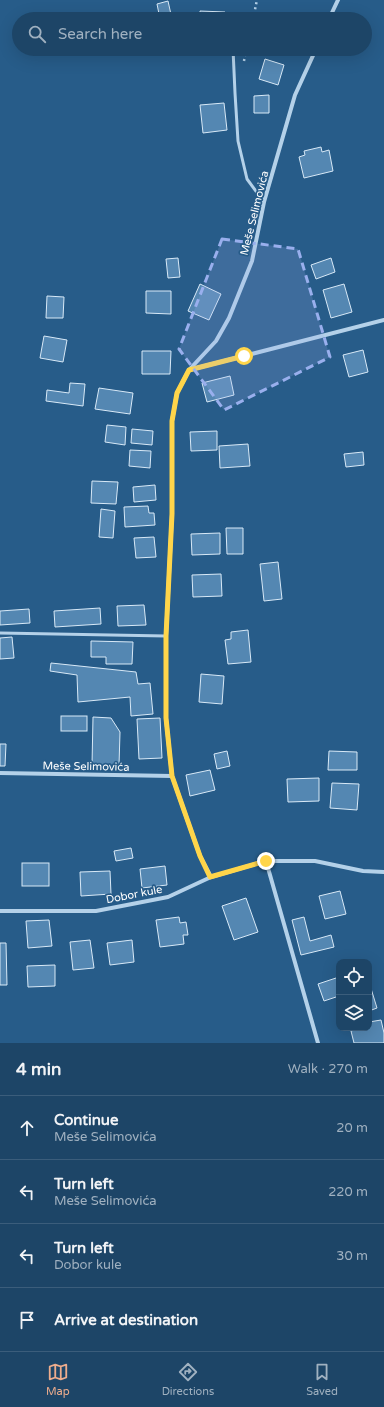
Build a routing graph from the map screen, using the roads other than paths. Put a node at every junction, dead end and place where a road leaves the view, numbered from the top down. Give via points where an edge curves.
1 (338, 0) edge
2 (332, 12) edge
3 (233, 56) edge
4 (313, 56) edge
5 (264, 202) junction
6 (384, 320) edge
7 (189, 370) junction
8 (0, 634) edge
9 (166, 636) junction
10 (0, 773) edge
11 (172, 776) junction
12 (266, 861) junction
13 (384, 872) edge
14 (210, 877) junction
15 (0, 911) edge
16 (318, 1043) edge

1 - 2 street
3 - 5 lane via 238,141 247,179
4 - 5 street, Meše Selimovića via 295,95
5 - 7 street, Meše Selimovića via 252,261 229,318 216,341
6 - 7 street
7 - 9 street, Meše Selimovića via 177,393 172,421 172,514
8 - 9 lane
9 - 11 street, Meše Selimovića via 166,718
10 - 11 street, Meše Selimovića
11 - 14 street, Meše Selimovića
12 - 13 street, Dobor kule via 315,861 363,872
12 - 14 street, Dobor kule
12 - 16 street
14 - 15 street, Dobor kule via 168,897 96,911

